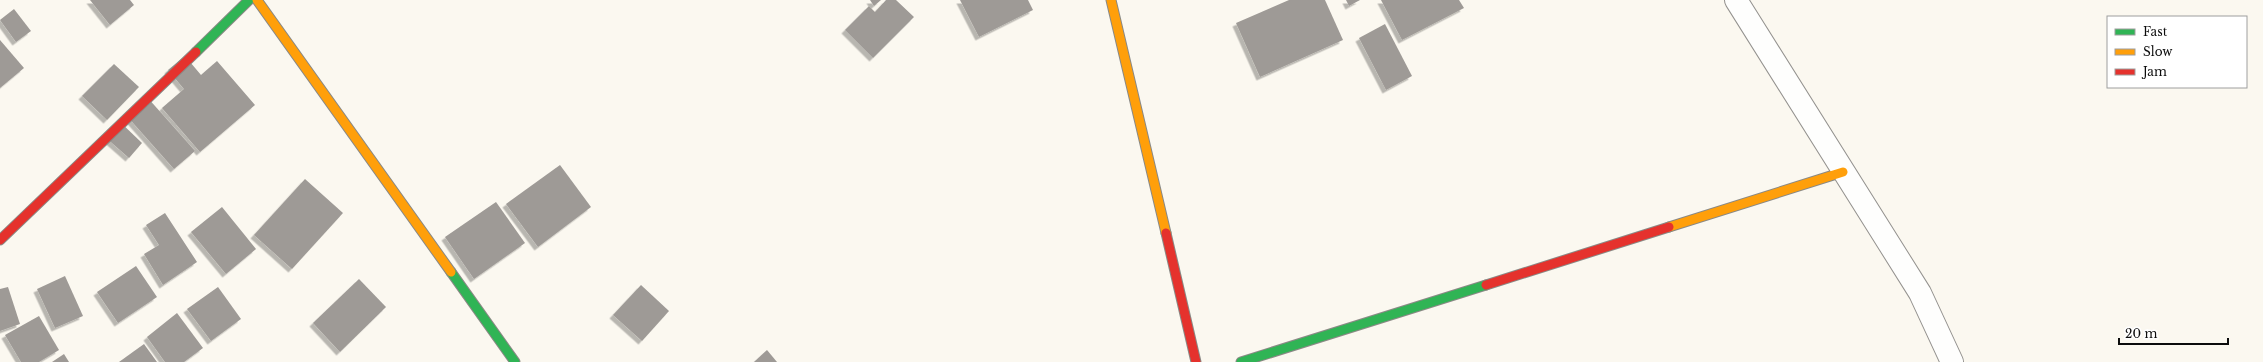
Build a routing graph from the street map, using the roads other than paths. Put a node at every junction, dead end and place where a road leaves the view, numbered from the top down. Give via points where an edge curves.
1 (249, 0) edge
2 (257, 0) edge
3 (1111, 0) edge
4 (1736, 0) edge
5 (1843, 172) junction
6 (0, 240) edge
7 (515, 362) edge
8 (1196, 362) edge
9 (1241, 362) edge
10 (1952, 362) edge

1 - 6 street
2 - 7 street
3 - 8 street
4 - 5 street
5 - 9 street
5 - 10 street via 1920,293

